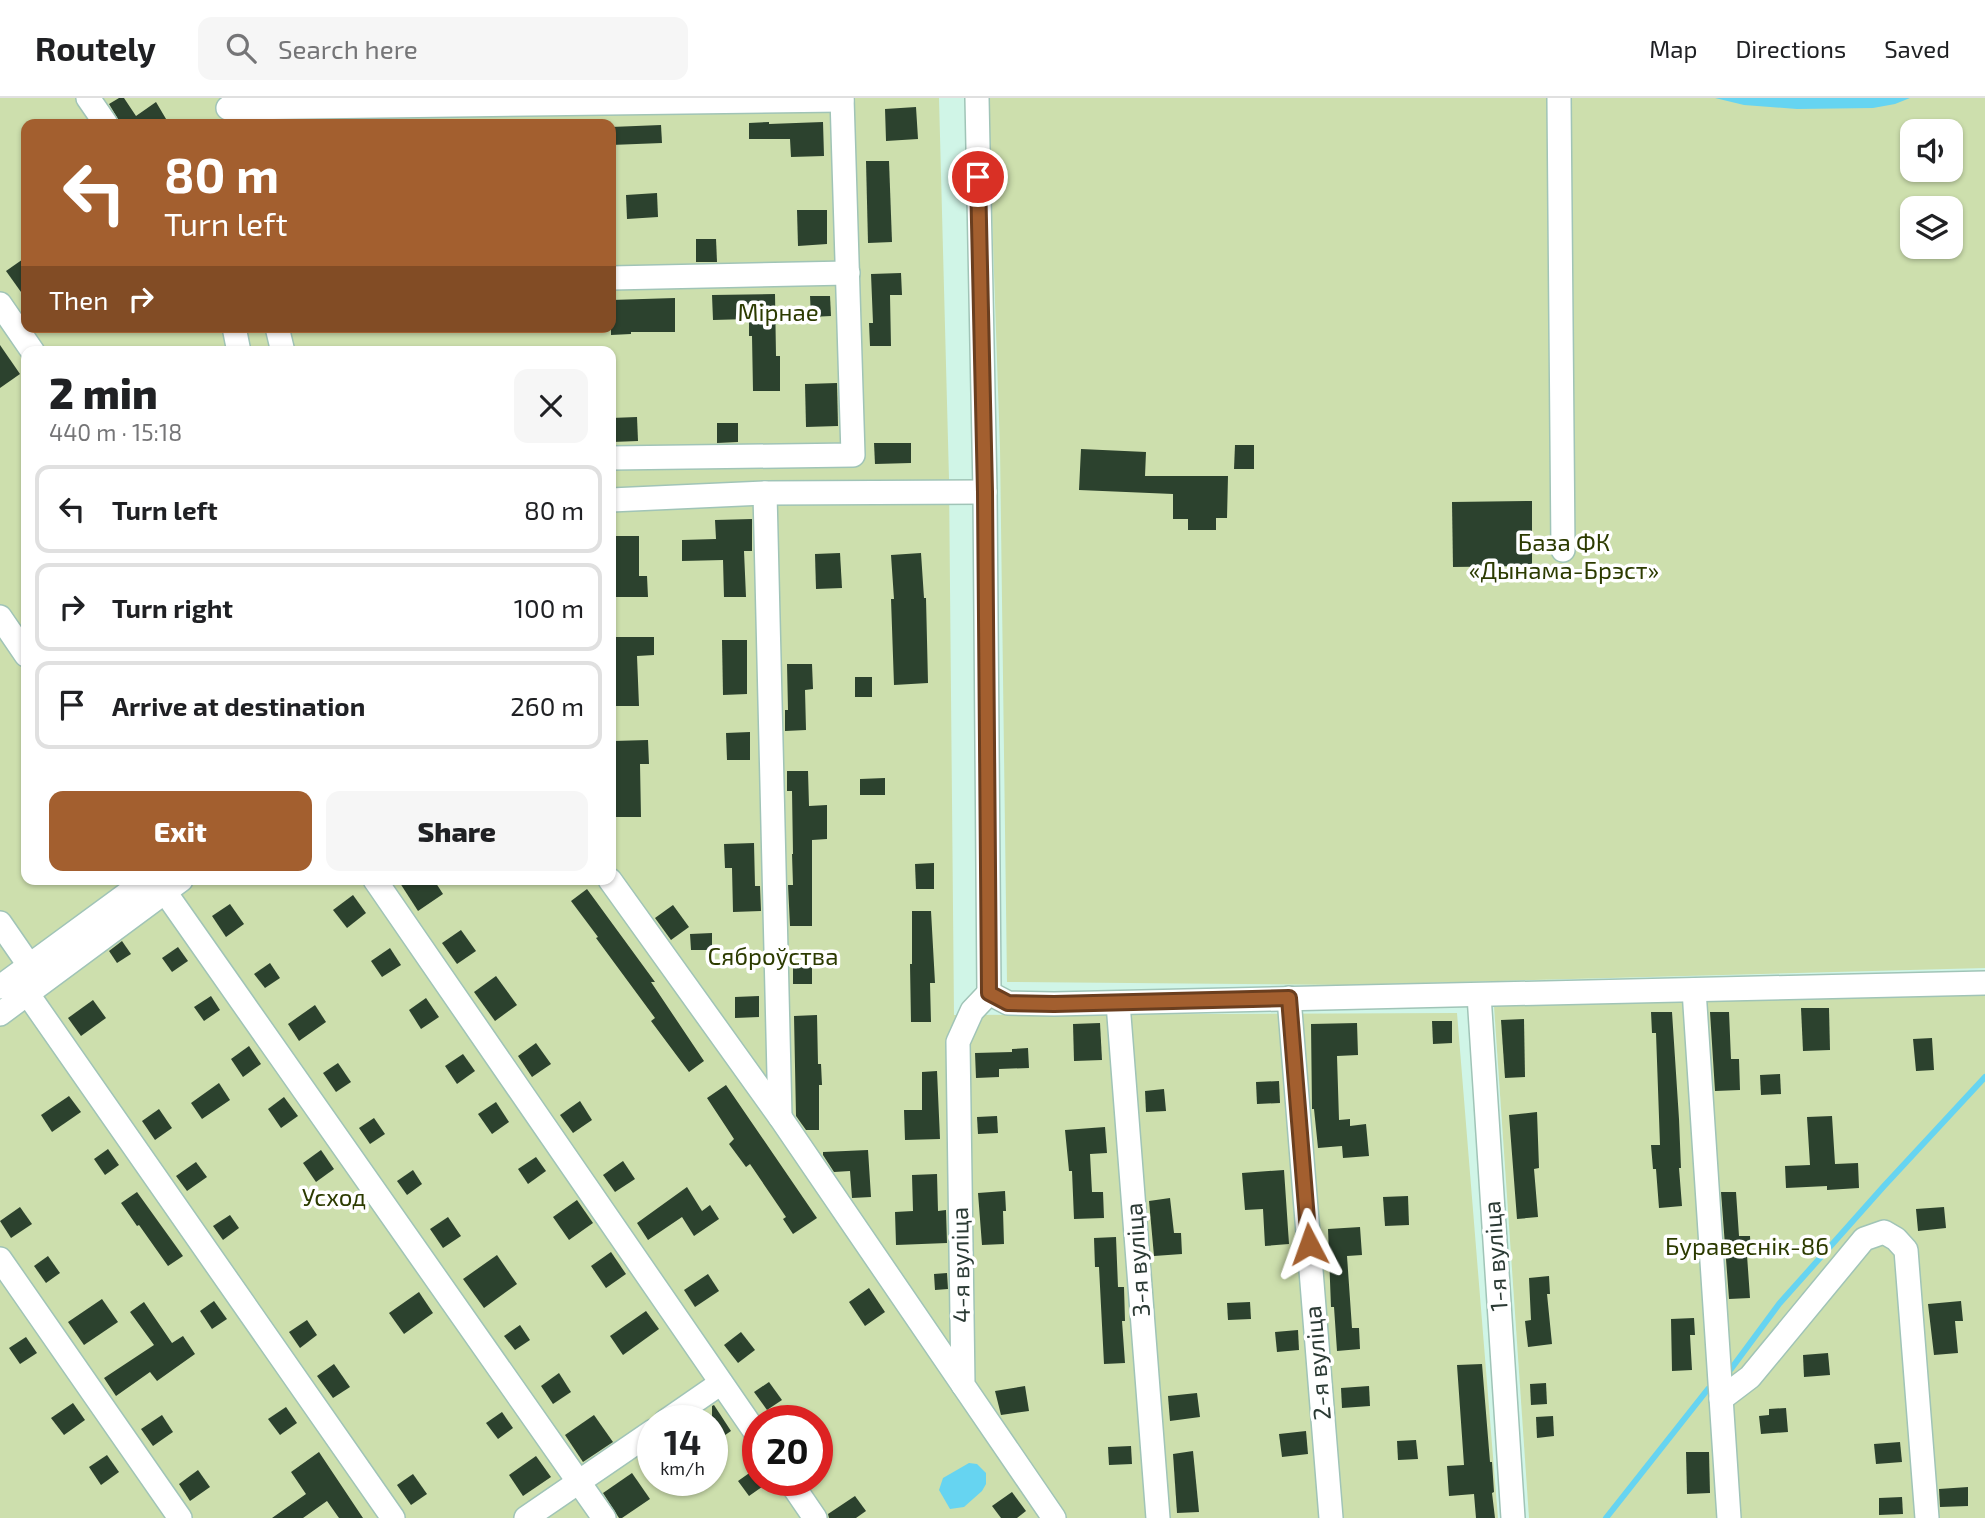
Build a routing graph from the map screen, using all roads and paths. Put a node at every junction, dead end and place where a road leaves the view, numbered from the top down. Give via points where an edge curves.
1 (88, 98) edge
2 (977, 98) edge
3 (1559, 98) edge
4 (842, 99) edge
5 (228, 110) edge
6 (103, 119) edge
7 (848, 273) junction
8 (616, 278) edge
9 (0, 304) edge
10 (29, 346) edge
11 (616, 458) edge
12 (985, 492) junction
13 (765, 493) junction
14 (616, 500) edge
15 (1563, 550) dead end
16 (0, 617) edge
17 (21, 648) edge
18 (162, 885) edge
19 (163, 885) edge
20 (165, 885) edge
21 (378, 885) edge
22 (614, 885) edge
23 (0, 923) edge
24 (30, 965) junction
25 (1985, 983) edge
26 (0, 987) edge
27 (1694, 990) junction
28 (27, 993) junction
29 (989, 993) junction
30 (1479, 995) junction
31 (1289, 998) junction
32 (1118, 1003) junction
33 (0, 1014) edge
34 (780, 1117) junction
35 (0, 1259) edge
36 (721, 1383) junction
37 (963, 1385) junction
38 (1721, 1399) junction
39 (689, 1405) edge
40 (742, 1413) edge
41 (637, 1442) edge
42 (579, 1482) junction
43 (800, 1496) edge
44 (180, 1518) edge
45 (393, 1518) edge
46 (526, 1518) edge
47 (604, 1518) edge
48 (815, 1518) edge
49 (1054, 1518) edge
50 (1158, 1518) edge
51 (1331, 1518) edge
52 (1513, 1518) edge
53 (1729, 1518) edge
54 (1927, 1518) edge

1 - 6 street
2 - 12 street
3 - 15 street
4 - 5 street
4 - 7 street
7 - 8 street
7 - 11 street via 853,455
9 - 10 street
12 - 13 street
12 - 29 street
13 - 14 street
13 - 34 street
16 - 17 street
18 - 24 street
19 - 28 street
20 - 42 street
21 - 36 street
22 - 34 street
23 - 24 street
24 - 26 street
25 - 27 street
27 - 30 street
27 - 38 street
28 - 33 street
28 - 45 street
29 - 32 street via 1008,1003
29 - 37 street, 4-я вуліца via 972,1011 958,1042
30 - 31 street
30 - 52 street, 1-я вуліца
31 - 32 street
31 - 51 street, 2-я вуліца
32 - 50 street, 3-я вуліца
34 - 37 street
35 - 44 street
36 - 39 street
36 - 40 street
37 - 49 street
38 - 53 street
38 - 54 street via 1750,1377 1864,1239 1884,1232 1906,1250
41 - 42 street
42 - 46 street
42 - 47 street
43 - 48 street

